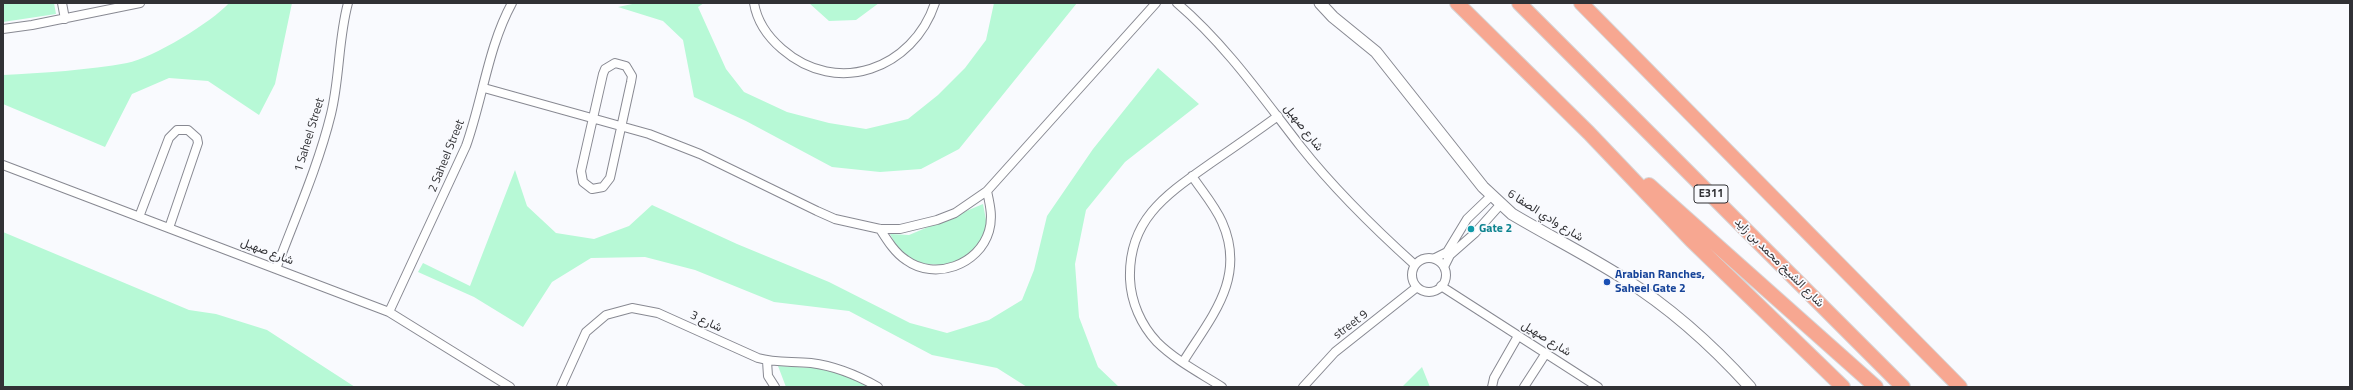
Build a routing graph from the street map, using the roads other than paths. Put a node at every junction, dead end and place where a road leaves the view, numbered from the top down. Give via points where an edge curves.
1 (62, 3) edge
2 (140, 3) edge
3 (348, 3) edge
4 (512, 3) edge
5 (754, 3) edge
6 (935, 3) edge
7 (1156, 3) edge
8 (1177, 3) edge
9 (1320, 3) edge
10 (1457, 3) edge
11 (1519, 3) edge
12 (1581, 3) edge
13 (65, 19) junction
14 (3, 29) edge
15 (484, 88) junction
16 (1278, 116) junction
17 (592, 119) junction
18 (622, 125) junction
19 (1588, 133) junction
20 (3, 165) edge
21 (1192, 176) junction
22 (987, 191) junction
23 (1491, 196) junction
24 (1500, 205) junction
25 (1480, 207) junction
26 (1489, 216) junction
27 (140, 217) junction
28 (169, 228) junction
29 (880, 229) junction
30 (1456, 244) junction
31 (1435, 258) junction
32 (1415, 264) junction
33 (1444, 267) junction
34 (276, 269) junction
35 (1441, 286) junction
36 (1417, 288) junction
37 (389, 312) junction
38 (1518, 336) junction
39 (1546, 353) junction
40 (767, 361) junction
41 (1183, 362) junction
42 (510, 387) edge
43 (561, 387) edge
44 (775, 387) edge
45 (878, 387) edge
46 (1222, 387) edge
47 (1303, 387) edge
48 (1492, 387) edge
49 (1524, 387) edge
50 (1598, 387) edge
51 (1750, 387) edge
52 (1843, 387) edge
53 (1876, 387) edge
54 (1903, 387) edge
55 (1960, 387) edge

1 - 13 street
2 - 13 street
3 - 34 street, 1 Saheel Street via 339,40 335,93 327,128
4 - 15 street, 2 Saheel Street via 496,38
5 - 6 street via 768,35 791,56 828,72 849,73 869,70 905,51 930,19
7 - 22 street
8 - 16 street, شارع صهيل via 1225,49
9 - 23 street, شارع وادي الصفا 6 via 1376,52
10 - 19 highway
11 - 54 highway, شارع الشيخ محمد بن زايد / E311
12 - 55 highway
13 - 14 street
15 - 17 street
15 - 37 street, 2 Saheel Street via 475,121 456,170
16 - 21 street
16 - 32 street, شارع صهيل via 1323,173 1355,208
17 - 18 street
17 - 18 street via 605,69 615,63 621,64 626,66 632,76
17 - 18 street via 581,177 592,189 608,183
18 - 29 street via 700,154 835,219
19 - 52 highway via 1691,240
19 - 53 highway
20 - 27 street, شارع صهيل
21 - 41 street via 1228,236 1231,268 1222,299
21 - 41 street via 1153,209 1137,238 1130,270 1134,301 1147,329 1162,347
22 - 29 street via 961,210 937,220 919,226
22 - 29 street via 992,211 986,238 979,250 963,263 944,270 923,268 906,260
23 - 24 street, شارع وادي الصفا 6
23 - 25 street
24 - 26 street
24 - 51 street, شارع وادي الصفا 6 via 1653,298 1708,343
25 - 26 street
25 - 30 street via 1465,223
26 - 30 street via 1475,233
27 - 28 street, شارع صهيل
27 - 28 street via 169,138 177,130 188,130 193,133 198,143
28 - 34 street, شارع صهيل
30 - 31 street
30 - 33 street
31 - 32 street via 1424,258
31 - 33 street
32 - 36 street via 1412,274
33 - 35 street via 1446,277
34 - 37 street, شارع صهيل
35 - 36 street via 1432,291
35 - 38 street, شارع صهيل
36 - 47 street, street 9 via 1336,352
37 - 42 street, شارع صهيل
38 - 39 street, شارع صهيل
38 - 48 street via 1494,378
39 - 49 street
39 - 50 street, شارع صهيل
40 - 43 street, 3 شارع via 748,355 658,313 632,308 606,315 586,332
40 - 44 street via 768,376
40 - 45 street, 3 شارع via 794,361 828,366
41 - 46 street

